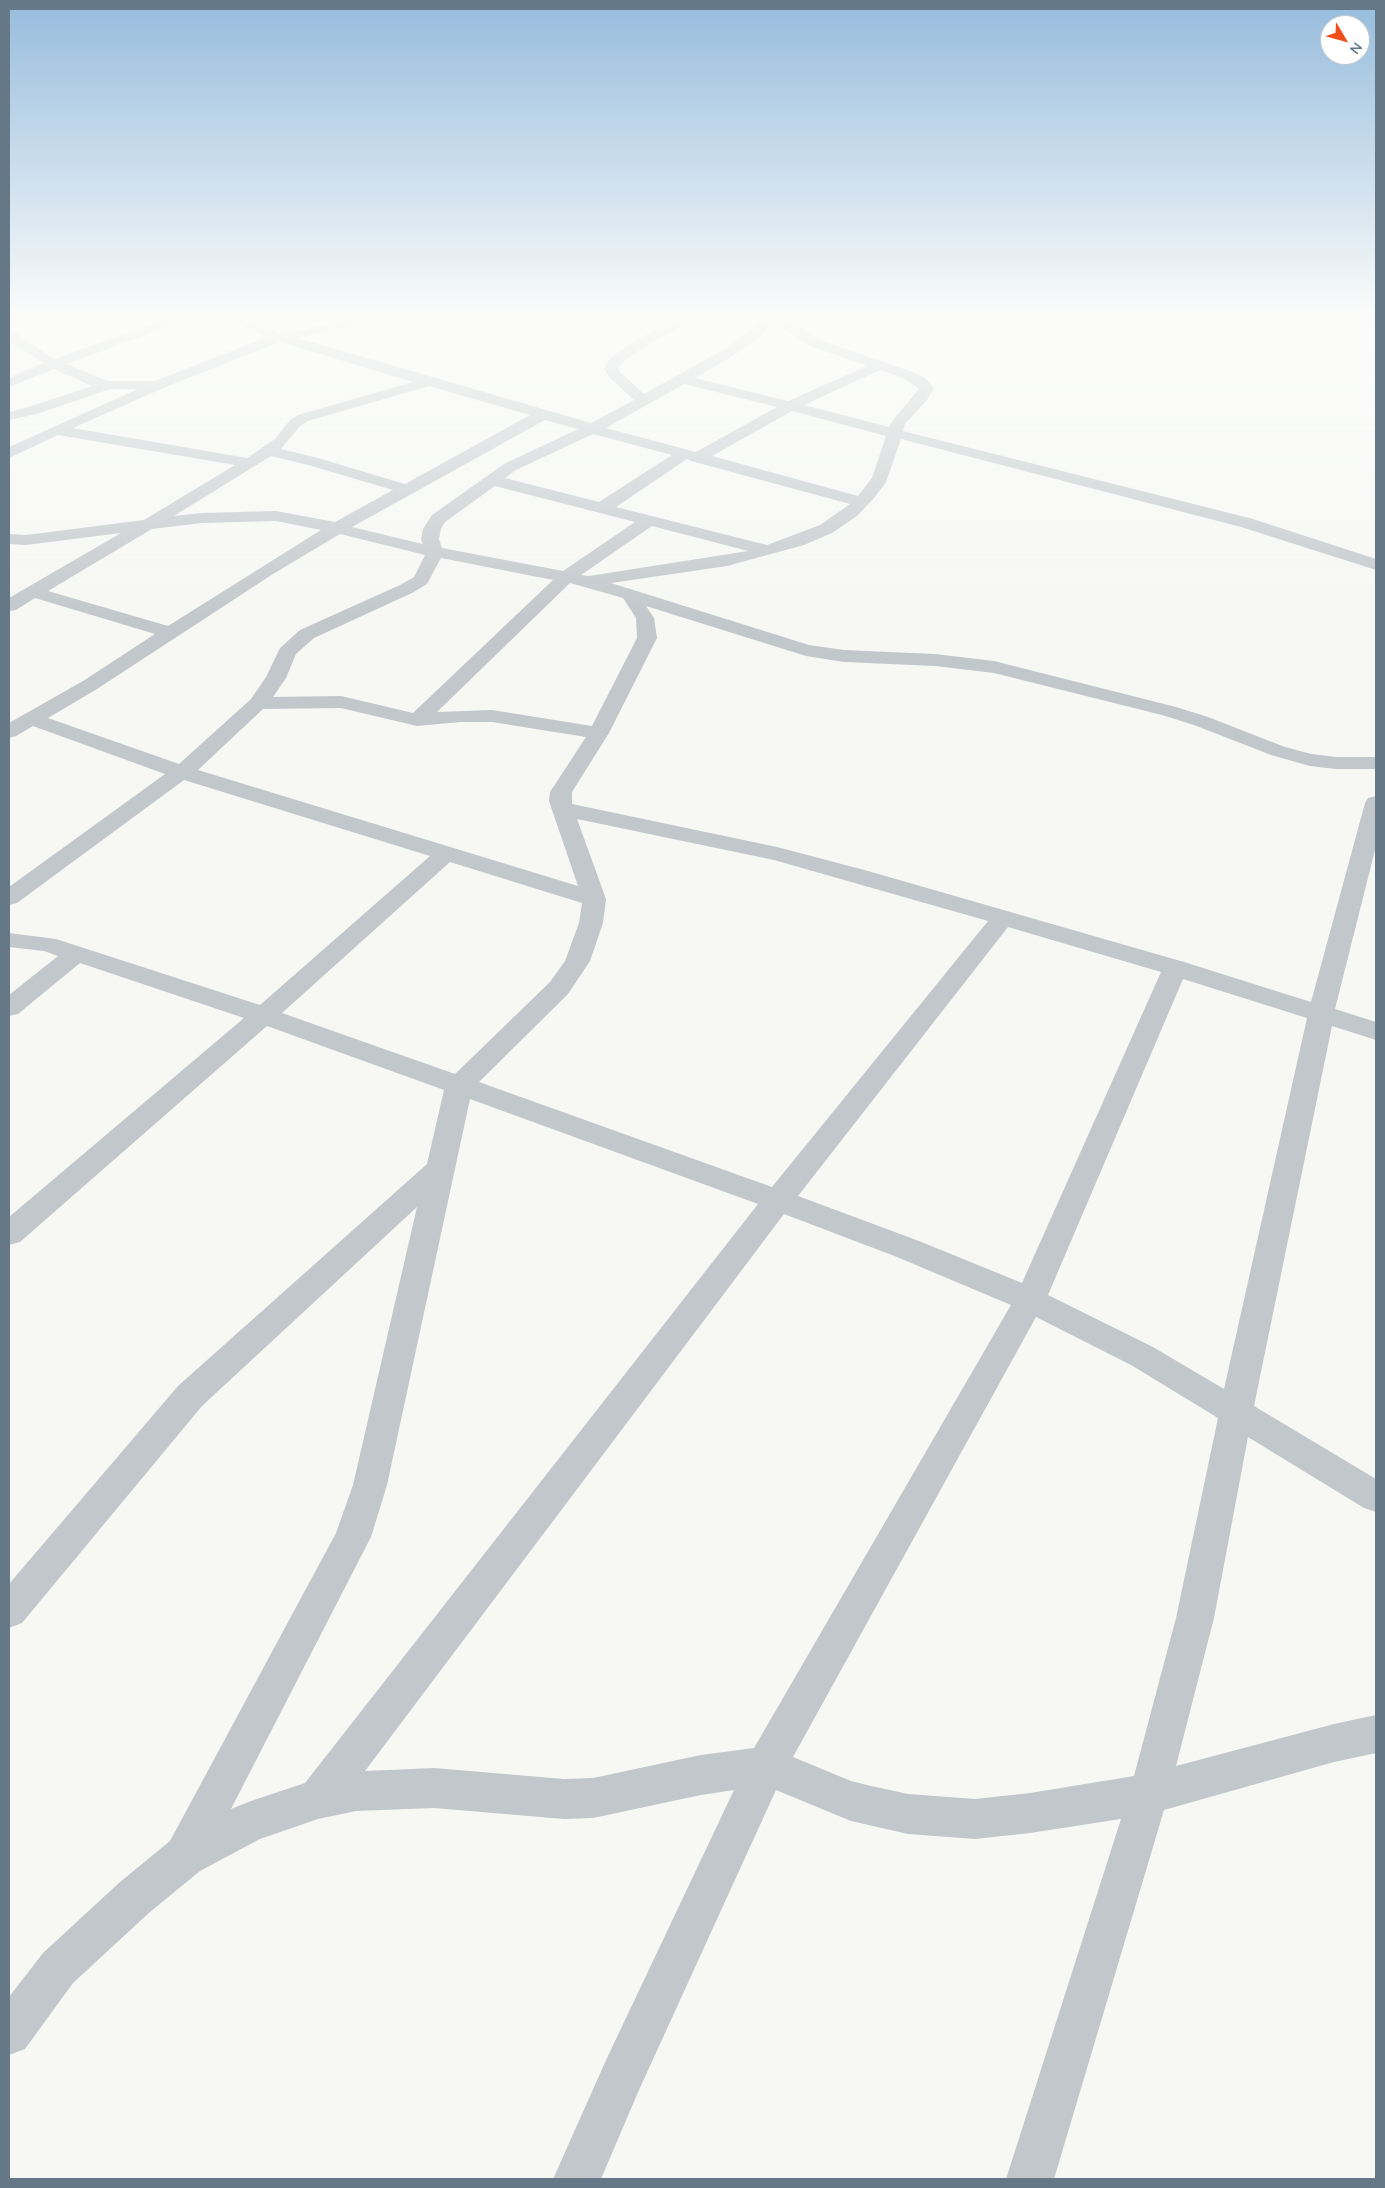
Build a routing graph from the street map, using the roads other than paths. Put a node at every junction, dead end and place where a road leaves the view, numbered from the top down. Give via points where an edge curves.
1 (86, 417) edge
2 (306, 417) edge
3 (538, 417) edge
4 (550, 417) edge
5 (612, 417) edge
6 (768, 417) edge
7 (831, 417) edge
8 (903, 417) edge
9 (590, 428) junction
10 (56, 430) junction
11 (893, 434) junction
12 (269, 451) junction
13 (9, 453) edge
14 (691, 456) junction
15 (249, 463) junction
16 (492, 480) junction
17 (406, 489) junction
18 (861, 502) junction
19 (602, 508) junction
20 (649, 520) junction
21 (148, 524) junction
22 (337, 528) junction
23 (9, 540) edge
24 (767, 551) junction
25 (436, 552) junction
26 (1376, 565) edge
27 (566, 577) junction
28 (586, 581) junction
29 (33, 592) junction
30 (629, 594) junction
31 (9, 606) edge
32 (172, 633) junction
33 (258, 703) junction
34 (32, 719) junction
35 (417, 720) junction
36 (9, 732) edge
37 (599, 733) junction
38 (1376, 764) edge
39 (181, 772) junction
40 (1376, 803) edge
41 (563, 809) junction
42 (446, 854) junction
43 (9, 898) edge
44 (594, 899) junction
45 (1003, 918) junction
46 (9, 940) edge
47 (77, 953) junction
48 (1175, 968) junction
49 (9, 1008) edge
50 (1321, 1014) junction
51 (263, 1016) junction
52 (1376, 1031) edge
53 (459, 1086) junction
54 (441, 1168) junction
55 (778, 1200) junction
56 (9, 1234) edge
57 (1030, 1300) junction
58 (1236, 1411) junction
59 (1376, 1497) edge
60 (9, 1611) edge
61 (1376, 1734) edge
62 (766, 1766) junction
63 (1149, 1794) junction
64 (318, 1799) junction
65 (185, 1856) junction
66 (9, 2033) edge
67 (577, 2179) edge
68 (1030, 2179) edge

1 - 10 street
2 - 12 street via 295,423
3 - 17 street
4 - 9 street
5 - 9 street
6 - 14 street
7 - 11 street
8 - 11 street
9 - 14 street
9 - 16 street via 521,461
10 - 13 street
10 - 15 street
11 - 18 street via 880,479
11 - 26 street via 1247,523
12 - 15 street
12 - 17 street
14 - 18 street
14 - 19 street
15 - 21 street
16 - 19 street
16 - 25 street via 438,520 430,540
17 - 22 street
18 - 24 street via 826,529
19 - 20 street
20 - 24 street
20 - 27 street
21 - 22 street via 266,515
21 - 23 street
21 - 29 street
22 - 25 street
22 - 32 street
24 - 28 street via 727,561
25 - 27 street
25 - 33 street via 421,580 307,634 287,652 276,678
27 - 28 street
27 - 35 street
28 - 30 street
29 - 31 street
29 - 32 street
30 - 37 street via 645,618 647,638
30 - 38 street via 806,650 844,656 935,660 994,667 1169,711 1310,760
32 - 34 street
33 - 35 street via 341,702
33 - 39 street
34 - 36 street
34 - 39 street
35 - 37 street via 492,716
37 - 41 street via 561,792
39 - 42 street
39 - 43 street
40 - 50 street
41 - 44 street
41 - 45 street via 777,854
42 - 44 street
42 - 51 street
44 - 53 street via 591,923 577,961 559,988
45 - 48 street
45 - 55 street
46 - 47 street via 47,944
47 - 49 street
47 - 51 street
48 - 50 street
48 - 57 street
50 - 52 street
50 - 58 street
51 - 53 street
51 - 56 street
53 - 54 street
53 - 55 street
54 - 60 street via 190,1396
54 - 65 street via 370,1485 352,1537
55 - 57 street
55 - 64 street
57 - 58 street via 1142,1356
57 - 62 street
58 - 59 street
58 - 63 street via 1195,1618
61 - 63 street
62 - 63 street via 871,1806 908,1814 975,1819
62 - 64 street via 593,1798 564,1799 434,1788 356,1791
62 - 67 street
63 - 68 street
64 - 65 street via 251,1822
65 - 66 street via 134,1897 58,1968

